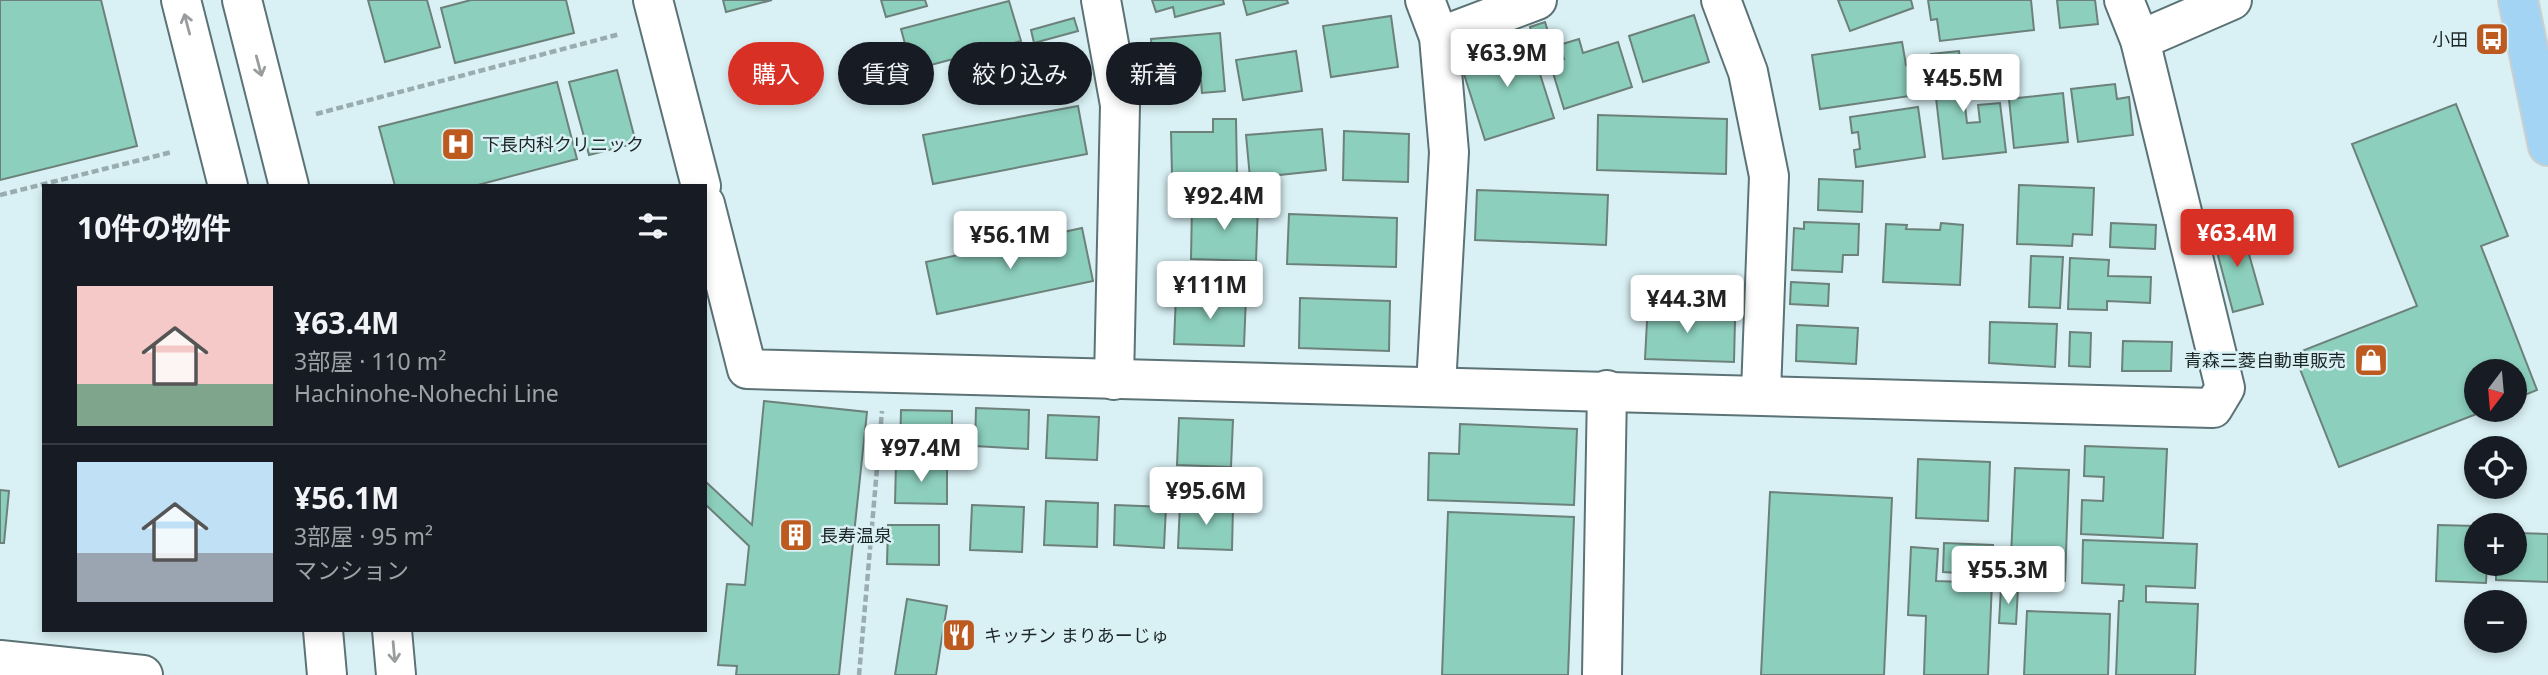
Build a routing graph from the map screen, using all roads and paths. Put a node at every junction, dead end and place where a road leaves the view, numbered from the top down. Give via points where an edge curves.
1 (181, 0) edge
2 (242, 0) edge
3 (653, 0) edge
4 (1101, 0) edge
5 (1424, 0) edge
6 (1537, 0) edge
7 (1721, 0) edge
8 (2124, 0) edge
9 (2232, 0) edge
10 (2518, 0) edge
11 (622, 33) dead end
12 (1438, 37) junction
13 (2140, 40) junction
14 (316, 114) dead end
15 (2548, 146) edge
16 (172, 152) dead end
17 (42, 184) edge
18 (44, 184) edge
19 (227, 184) edge
20 (288, 184) edge
21 (700, 184) edge
22 (0, 195) edge
23 (707, 212) edge
24 (1114, 380) junction
25 (1436, 386) junction
26 (1607, 390) junction
27 (1760, 393) junction
28 (882, 407) dead end
29 (323, 632) edge
30 (392, 632) edge
31 (0, 660) edge
32 (143, 675) edge
33 (327, 675) edge
34 (396, 675) edge
35 (859, 675) edge
36 (1602, 675) edge

19 -> 1 street
2 -> 20 street
3 - 21 street
4 - 24 street via 1120,105
5 - 12 street
6 - 12 street
7 - 27 street via 1748,72 1769,176
8 - 13 street
9 - 13 street
10 - 15 main road
11 - 14 path
12 - 25 street via 1449,152
13 - 27 street via 2225,387 2213,408
16 - 18 path
17 - 22 path
23 - 24 street via 747,369
24 - 25 street
25 - 26 street
26 - 27 street
26 - 36 street
28 - 35 path
29 - 33 street
30 -> 34 street
31 - 32 street

